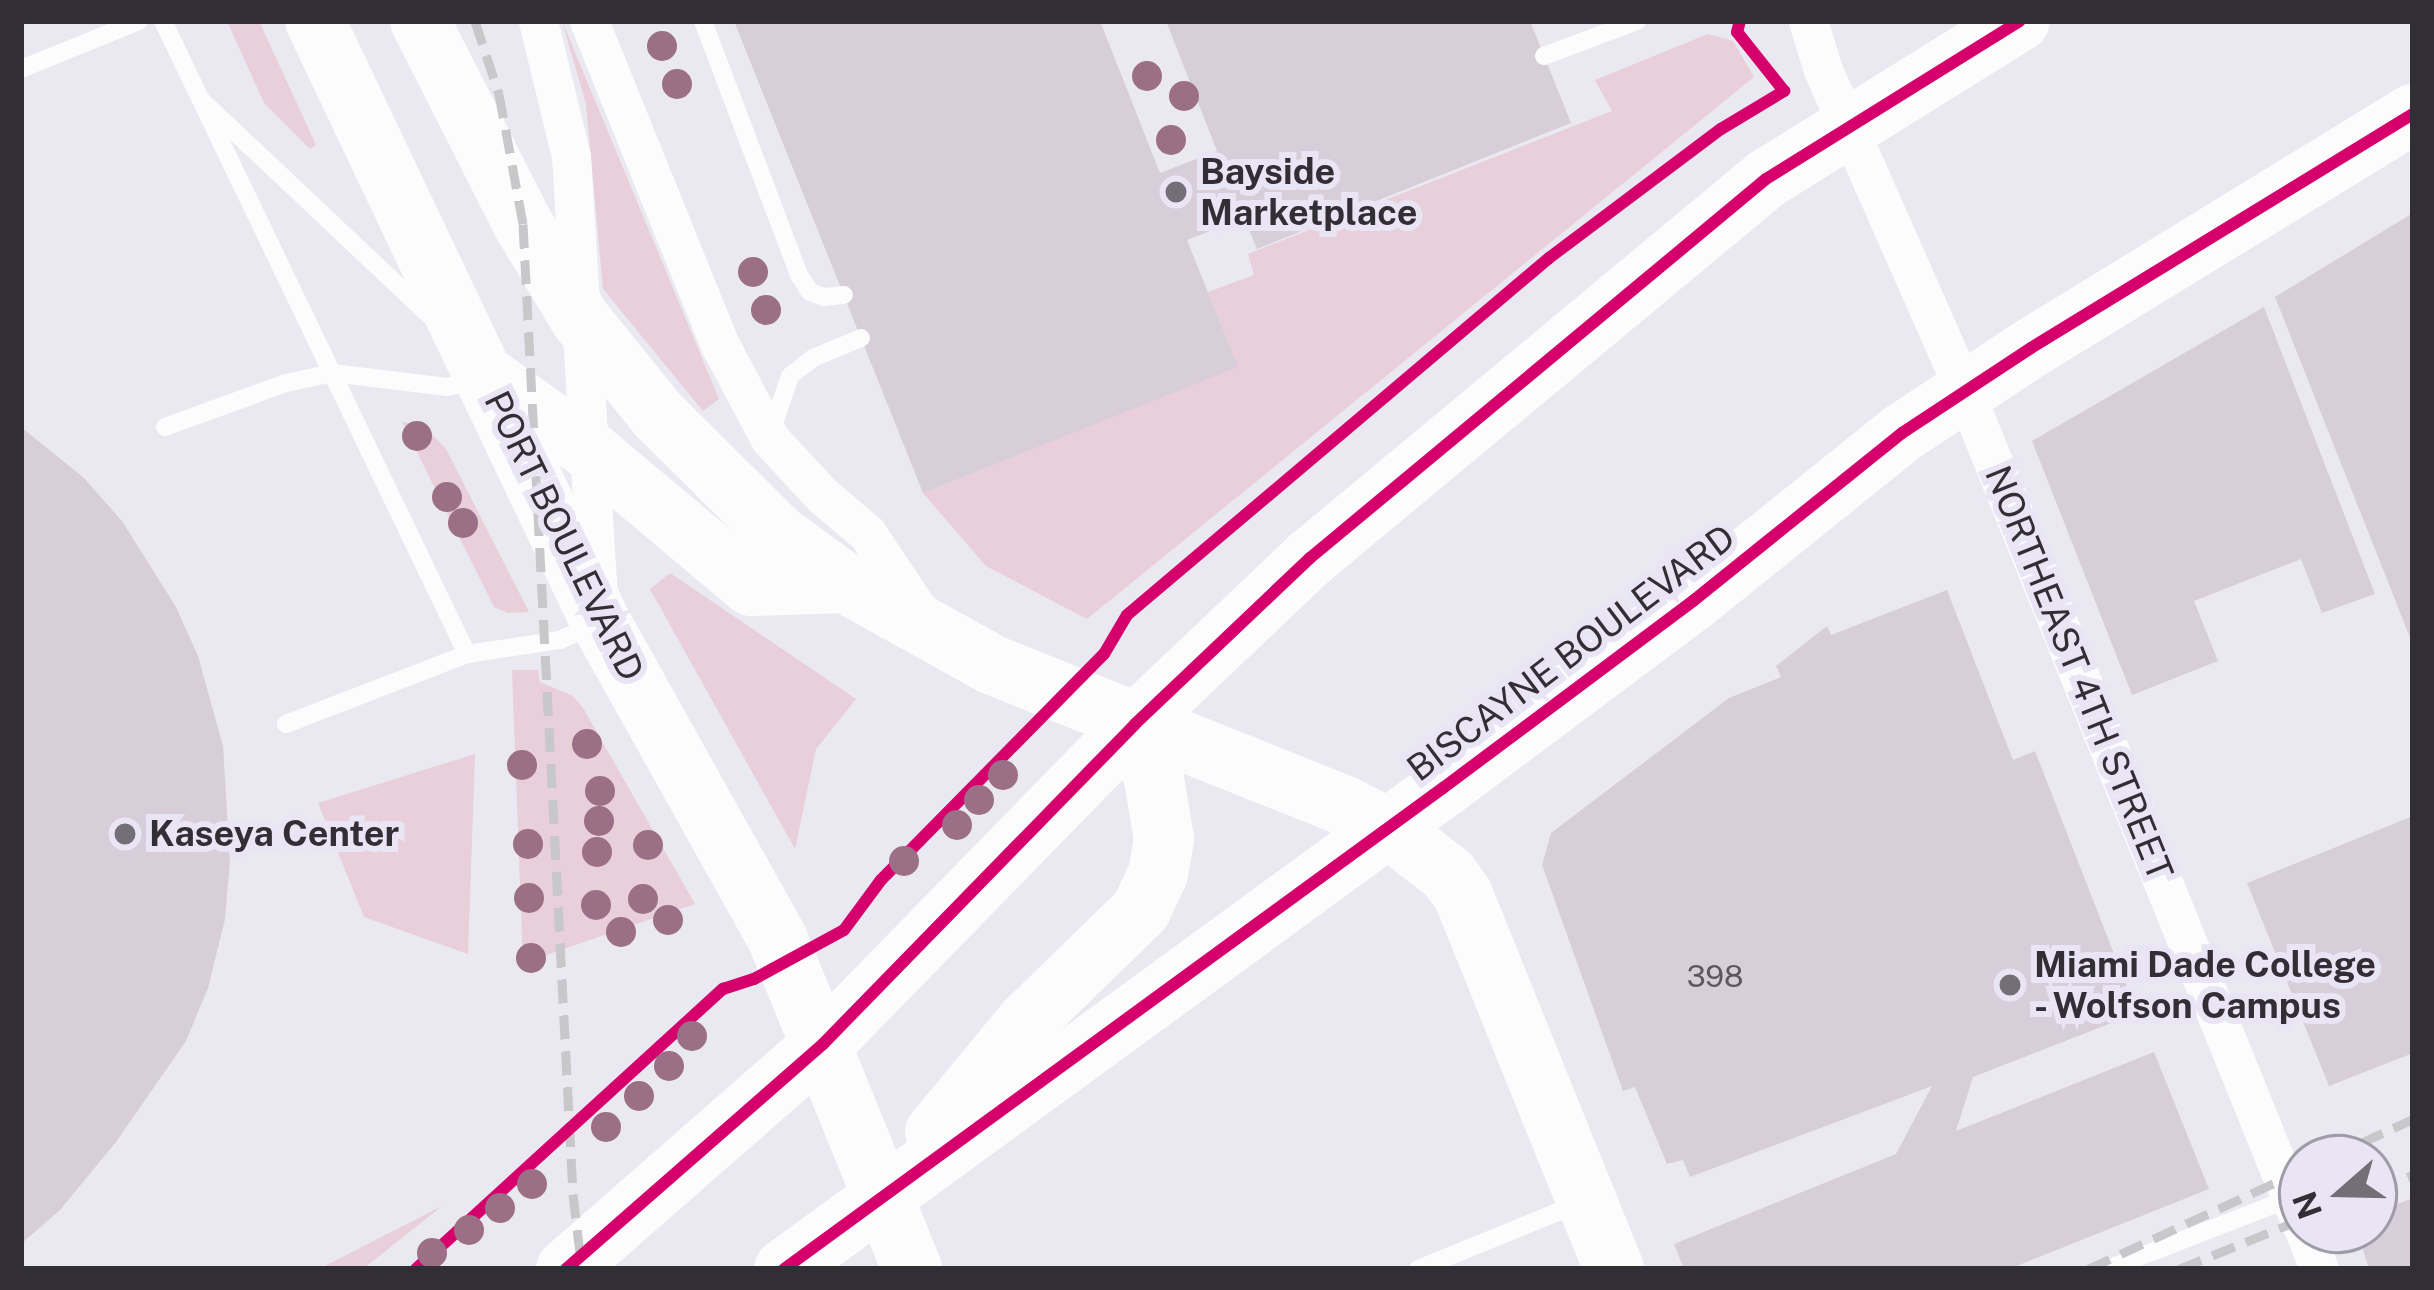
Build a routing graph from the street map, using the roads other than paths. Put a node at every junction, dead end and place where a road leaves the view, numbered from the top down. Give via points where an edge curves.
1 (139, 21) edge
2 (163, 21) edge
3 (315, 21) edge
4 (420, 21) edge
5 (538, 21) edge
6 (589, 21) edge
7 (703, 21) edge
8 (1637, 21) edge
9 (1808, 21) edge
10 (2020, 21) edge
11 (1544, 56) dead end
12 (21, 69) edge
13 (201, 100) junction
14 (2413, 114) edge
15 (1849, 123) junction
16 (844, 295) dead end
17 (581, 320) junction
18 (861, 338) dead end
19 (333, 374) junction
20 (488, 377) junction
21 (1964, 390) junction
22 (165, 427) dead end
23 (770, 439) junction
24 (588, 449) junction
25 (845, 584) junction
26 (600, 621) junction
27 (932, 631) junction
28 (467, 654) junction
29 (286, 724) dead end
30 (1136, 724) junction
31 (1388, 828) junction
32 (823, 1045) junction
33 (2278, 1166) edge
34 (883, 1197) junction
35 (1586, 1200) junction
36 (2278, 1224) edge
37 (566, 1269) edge
38 (784, 1269) edge
39 (912, 1269) edge
40 (1418, 1269) edge
41 (1614, 1269) edge
42 (2108, 1269) edge

1 - 12 lane
2 - 13 lane
3 - 20 main road, PORT BOULEVARD
4 - 17 main road
5 - 17 street via 571,156
6 - 23 street via 719,343
7 - 16 lane via 799,275 810,292
8 - 11 lane
9 - 15 street, NORTHEAST 4TH STREET
10 - 15 main road
13 - 19 lane
13 - 20 lane
14 - 21 main road, BISCAYNE BOULEVARD
15 - 21 street, NORTHEAST 4TH STREET
15 - 30 main road via 1766,179 1434,453
17 - 24 street
17 - 25 main road via 716,477
18 - 23 lane via 790,376
19 - 20 lane via 447,387
19 - 22 lane
19 - 28 lane
20 - 24 main road
20 - 26 main road, PORT BOULEVARD
21 - 31 main road, BISCAYNE BOULEVARD
21 - 33 street, NORTHEAST 4TH STREET
23 - 27 street via 867,533
24 - 25 main road via 751,586
24 - 26 street
25 - 27 main road
26 - 28 lane via 560,640
26 - 32 main road, PORT BOULEVARD via 778,940
27 - 30 main road
28 - 29 lane
30 - 31 main road
30 - 32 main road
30 - 34 main road via 1164,839 1141,910 1026,1022
31 - 34 main road, BISCAYNE BOULEVARD
31 - 35 main road via 1428,855 1463,895
32 - 34 main road, PORT BOULEVARD
32 - 37 main road
34 - 38 main road, BISCAYNE BOULEVARD
34 - 39 main road, PORT BOULEVARD
35 - 40 lane
35 - 41 main road
36 - 42 lane

